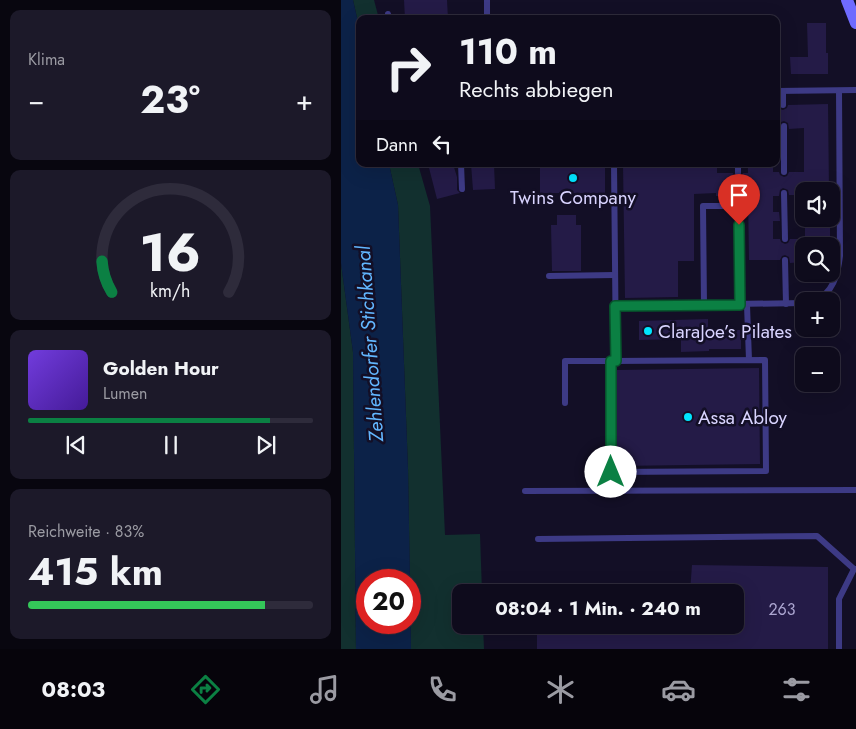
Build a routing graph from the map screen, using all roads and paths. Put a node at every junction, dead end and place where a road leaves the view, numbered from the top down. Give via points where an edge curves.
1 (487, 0) edge
2 (847, 0) edge
3 (487, 15) edge
4 (856, 23) edge
5 (856, 90) edge
6 (780, 91) edge
7 (839, 91) junction
8 (783, 105) dead end
9 (784, 126) dead end
10 (461, 167) edge
11 (614, 167) edge
12 (738, 167) edge
13 (784, 172) dead end
14 (738, 173) dead end
15 (462, 189) dead end
16 (784, 193) dead end
17 (738, 194) dead end
18 (738, 206) junction
19 (785, 239) dead end
20 (785, 260) dead end
21 (615, 275) junction
22 (549, 276) dead end
23 (827, 292) edge
24 (795, 303) edge
25 (786, 304) junction
26 (704, 305) junction
27 (744, 305) junction
28 (615, 306) junction
29 (749, 360) junction
30 (613, 361) junction
31 (565, 403) dead end
32 (856, 490) edge
33 (525, 491) dead end
34 (538, 539) dead end
35 (855, 569) edge
36 (839, 649) edge

1 - 3 lane
2 - 4 main road
5 - 7 lane
6 - 7 lane
6 - 8 lane
7 - 23 lane via 840,256 839,269
9 - 13 lane
10 - 15 lane
11 - 21 lane
12 - 14 lane
16 - 19 lane
17 - 18 lane
18 - 26 lane via 703,206
18 - 27 lane
20 - 25 lane
21 - 22 lane
21 - 28 lane
24 - 25 lane
25 - 27 lane
26 - 27 lane
26 - 28 lane
27 - 29 lane
28 - 30 lane
29 - 30 lane
29 - 30 lane via 765,360 766,471 611,472
30 - 31 lane via 565,361
32 - 33 lane
34 - 35 lane via 817,536
35 - 36 lane via 839,599

